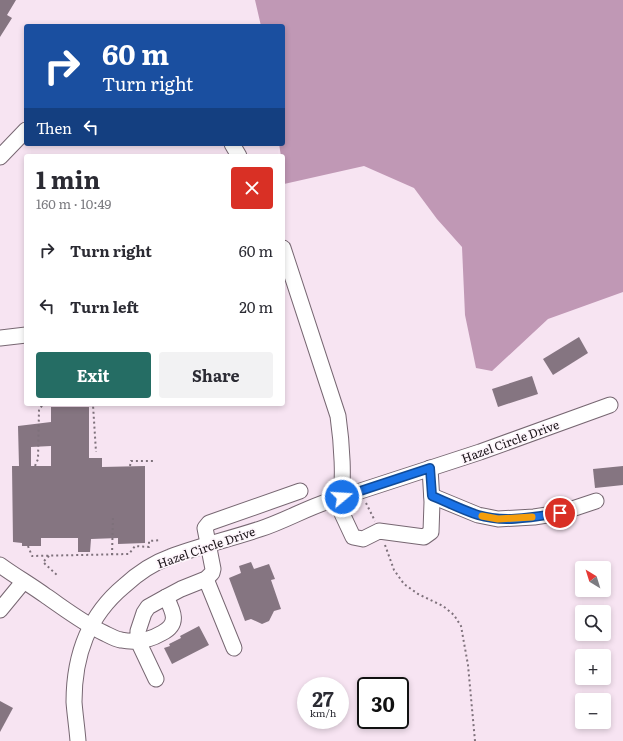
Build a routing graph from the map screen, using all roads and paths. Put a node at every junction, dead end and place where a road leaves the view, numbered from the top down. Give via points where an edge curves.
1 (24, 132) edge
2 (0, 157) edge
3 (285, 254) edge
4 (24, 335) edge
5 (0, 338) edge
6 (610, 405) dead end
7 (42, 406) edge
8 (93, 406) edge
9 (96, 452) dead end
10 (154, 460) dead end
11 (35, 466) dead end
12 (130, 466) dead end
13 (430, 468) junction
14 (300, 491) dead end
15 (360, 491) junction
16 (432, 496) junction
17 (282, 497) junction
18 (342, 497) junction
19 (596, 501) dead end
20 (113, 517) dead end
21 (289, 517) junction
22 (380, 531) junction
23 (161, 540) dead end
24 (208, 545) junction
25 (28, 546) dead end
26 (112, 555) junction
27 (49, 556) junction
28 (0, 565) edge
29 (58, 576) dead end
30 (206, 579) junction
31 (23, 582) junction
32 (166, 597) junction
33 (0, 610) edge
34 (90, 626) junction
35 (138, 641) junction
36 (234, 648) dead end
37 (156, 679) dead end
38 (78, 741) edge
39 (475, 741) edge

1 - 2 street
3 - 18 street via 338,416
4 - 5 street
6 - 13 street, Hazel Circle Drive
7 - 11 path via 39,409 38,459
8 - 9 path
10 - 12 path via 131,461
13 - 15 street, Hazel Circle Drive
13 - 16 street
14 - 17 street
15 - 18 street, Hazel Circle Drive
15 - 22 path
16 - 19 street via 478,515 498,519 560,513
16 - 22 street via 430,532 424,537
17 - 21 street
17 - 24 street via 209,523 205,528
18 - 21 street, Hazel Circle Drive via 322,502
18 - 22 street via 338,505 353,536 363,539
20 - 26 path
21 - 24 street, Hazel Circle Drive
22 - 39 path via 394,570 404,584 443,606 454,615 461,626 468,665
23 - 26 path via 149,541 150,547 135,546 129,554
24 - 30 street via 213,569
24 - 34 street, Hazel Circle Drive via 169,557 132,579 116,592
25 - 27 path via 32,556
26 - 27 path
27 - 29 path via 43,562
28 - 31 street
30 - 32 street
30 - 36 street
31 - 33 street
31 - 34 street
32 - 35 street via 148,607 144,613 138,631
32 - 35 street via 173,612 173,623 170,628 153,638
34 - 35 street via 119,640
34 - 38 street, Hazel Circle Drive via 75,681 74,702
35 - 37 street

